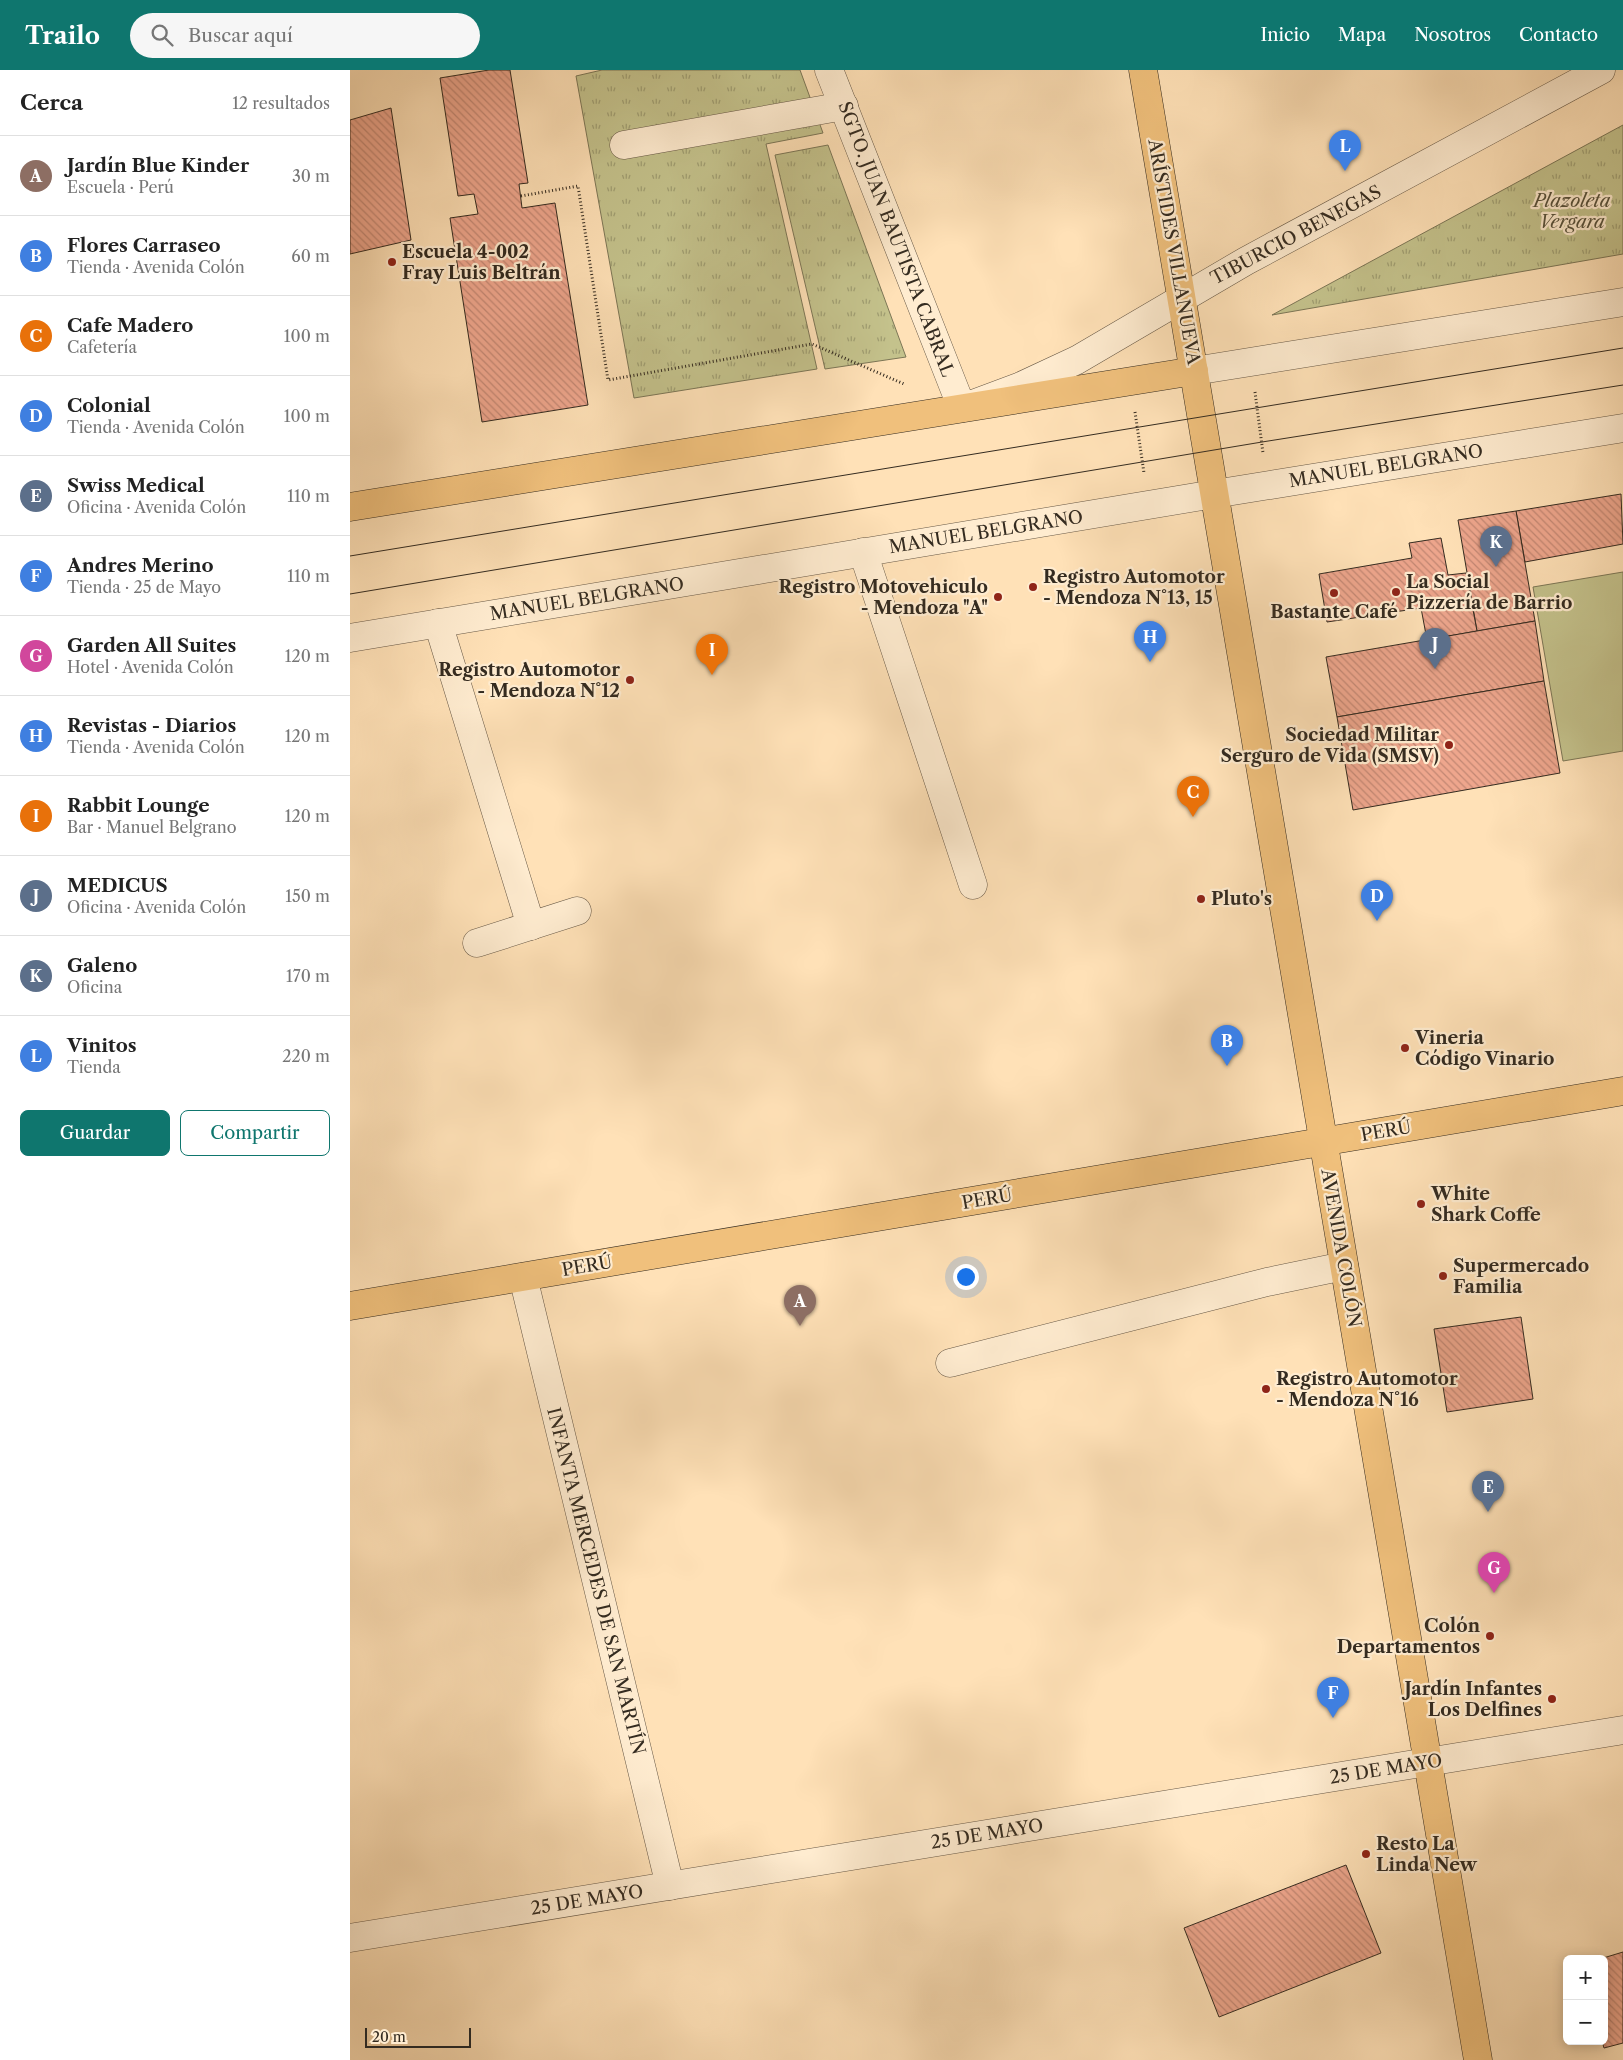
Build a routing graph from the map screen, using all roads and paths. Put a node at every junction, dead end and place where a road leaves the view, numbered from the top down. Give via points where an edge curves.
1 (829, 70) edge
2 (1143, 70) edge
3 (1601, 70) edge
4 (844, 106) junction
5 (624, 145) dead end
6 (521, 196) dead end
7 (1181, 297) junction
8 (1623, 302) edge
9 (1194, 371) junction
10 (1130, 381) junction
11 (909, 386) dead end
12 (962, 408) junction
13 (1623, 428) edge
14 (1204, 435) joint
15 (1214, 494) junction
16 (1150, 505) junction
17 (350, 507) edge
18 (863, 552) junction
19 (438, 623) junction
20 (350, 638) edge
21 (973, 885) dead end
22 (577, 911) dead end
23 (531, 926) junction
24 (477, 942) dead end
25 (1623, 1091) edge
26 (1323, 1142) junction
27 (1344, 1266) junction
28 (523, 1277) junction
29 (350, 1306) edge
30 (950, 1363) dead end
31 (1623, 1730) edge
32 (1428, 1762) junction
33 (670, 1886) junction
34 (350, 1938) edge
35 (1478, 2060) edge

1 - 4 street, SGTO. JUAN BAUTISTA CABRAL
2 - 7 main road, ARÍSTIDES VILLANUEVA
3 - 7 street, TIBURCIO BENEGAS
4 - 5 street
4 - 12 street, SGTO. JUAN BAUTISTA CABRAL
6 - 11 path via 578,186 608,380 812,344
7 - 9 main road, ARÍSTIDES VILLANUEVA
7 - 12 street, TIBURCIO BENEGAS via 1070,363
8 - 9 street
9 - 10 main road
9 - 14 main road, ARÍSTIDES VILLANUEVA
10 - 12 main road
10 - 16 path
12 - 17 main road
13 - 15 street, MANUEL BELGRANO
14 - 15 main road, AVENIDA COLÓN
15 - 16 street, MANUEL BELGRANO
15 - 26 main road, AVENIDA COLÓN
16 - 18 street, MANUEL BELGRANO
18 - 19 street, MANUEL BELGRANO
18 - 21 street
19 - 20 street, MANUEL BELGRANO
19 - 23 street
22 - 23 street
23 - 24 street
25 - 26 main road, PERÚ
26 - 27 main road, AVENIDA COLÓN
26 - 28 main road, PERÚ
27 - 30 street via 1267,1282
27 - 32 main road, AVENIDA COLÓN
28 - 29 main road, PERÚ
28 - 33 street, INFANTA MERCEDES DE SAN MARTÍN
31 - 32 street, 25 DE MAYO
32 - 33 street, 25 DE MAYO
32 - 35 main road, AVENIDA COLÓN
33 - 34 street, 25 DE MAYO

